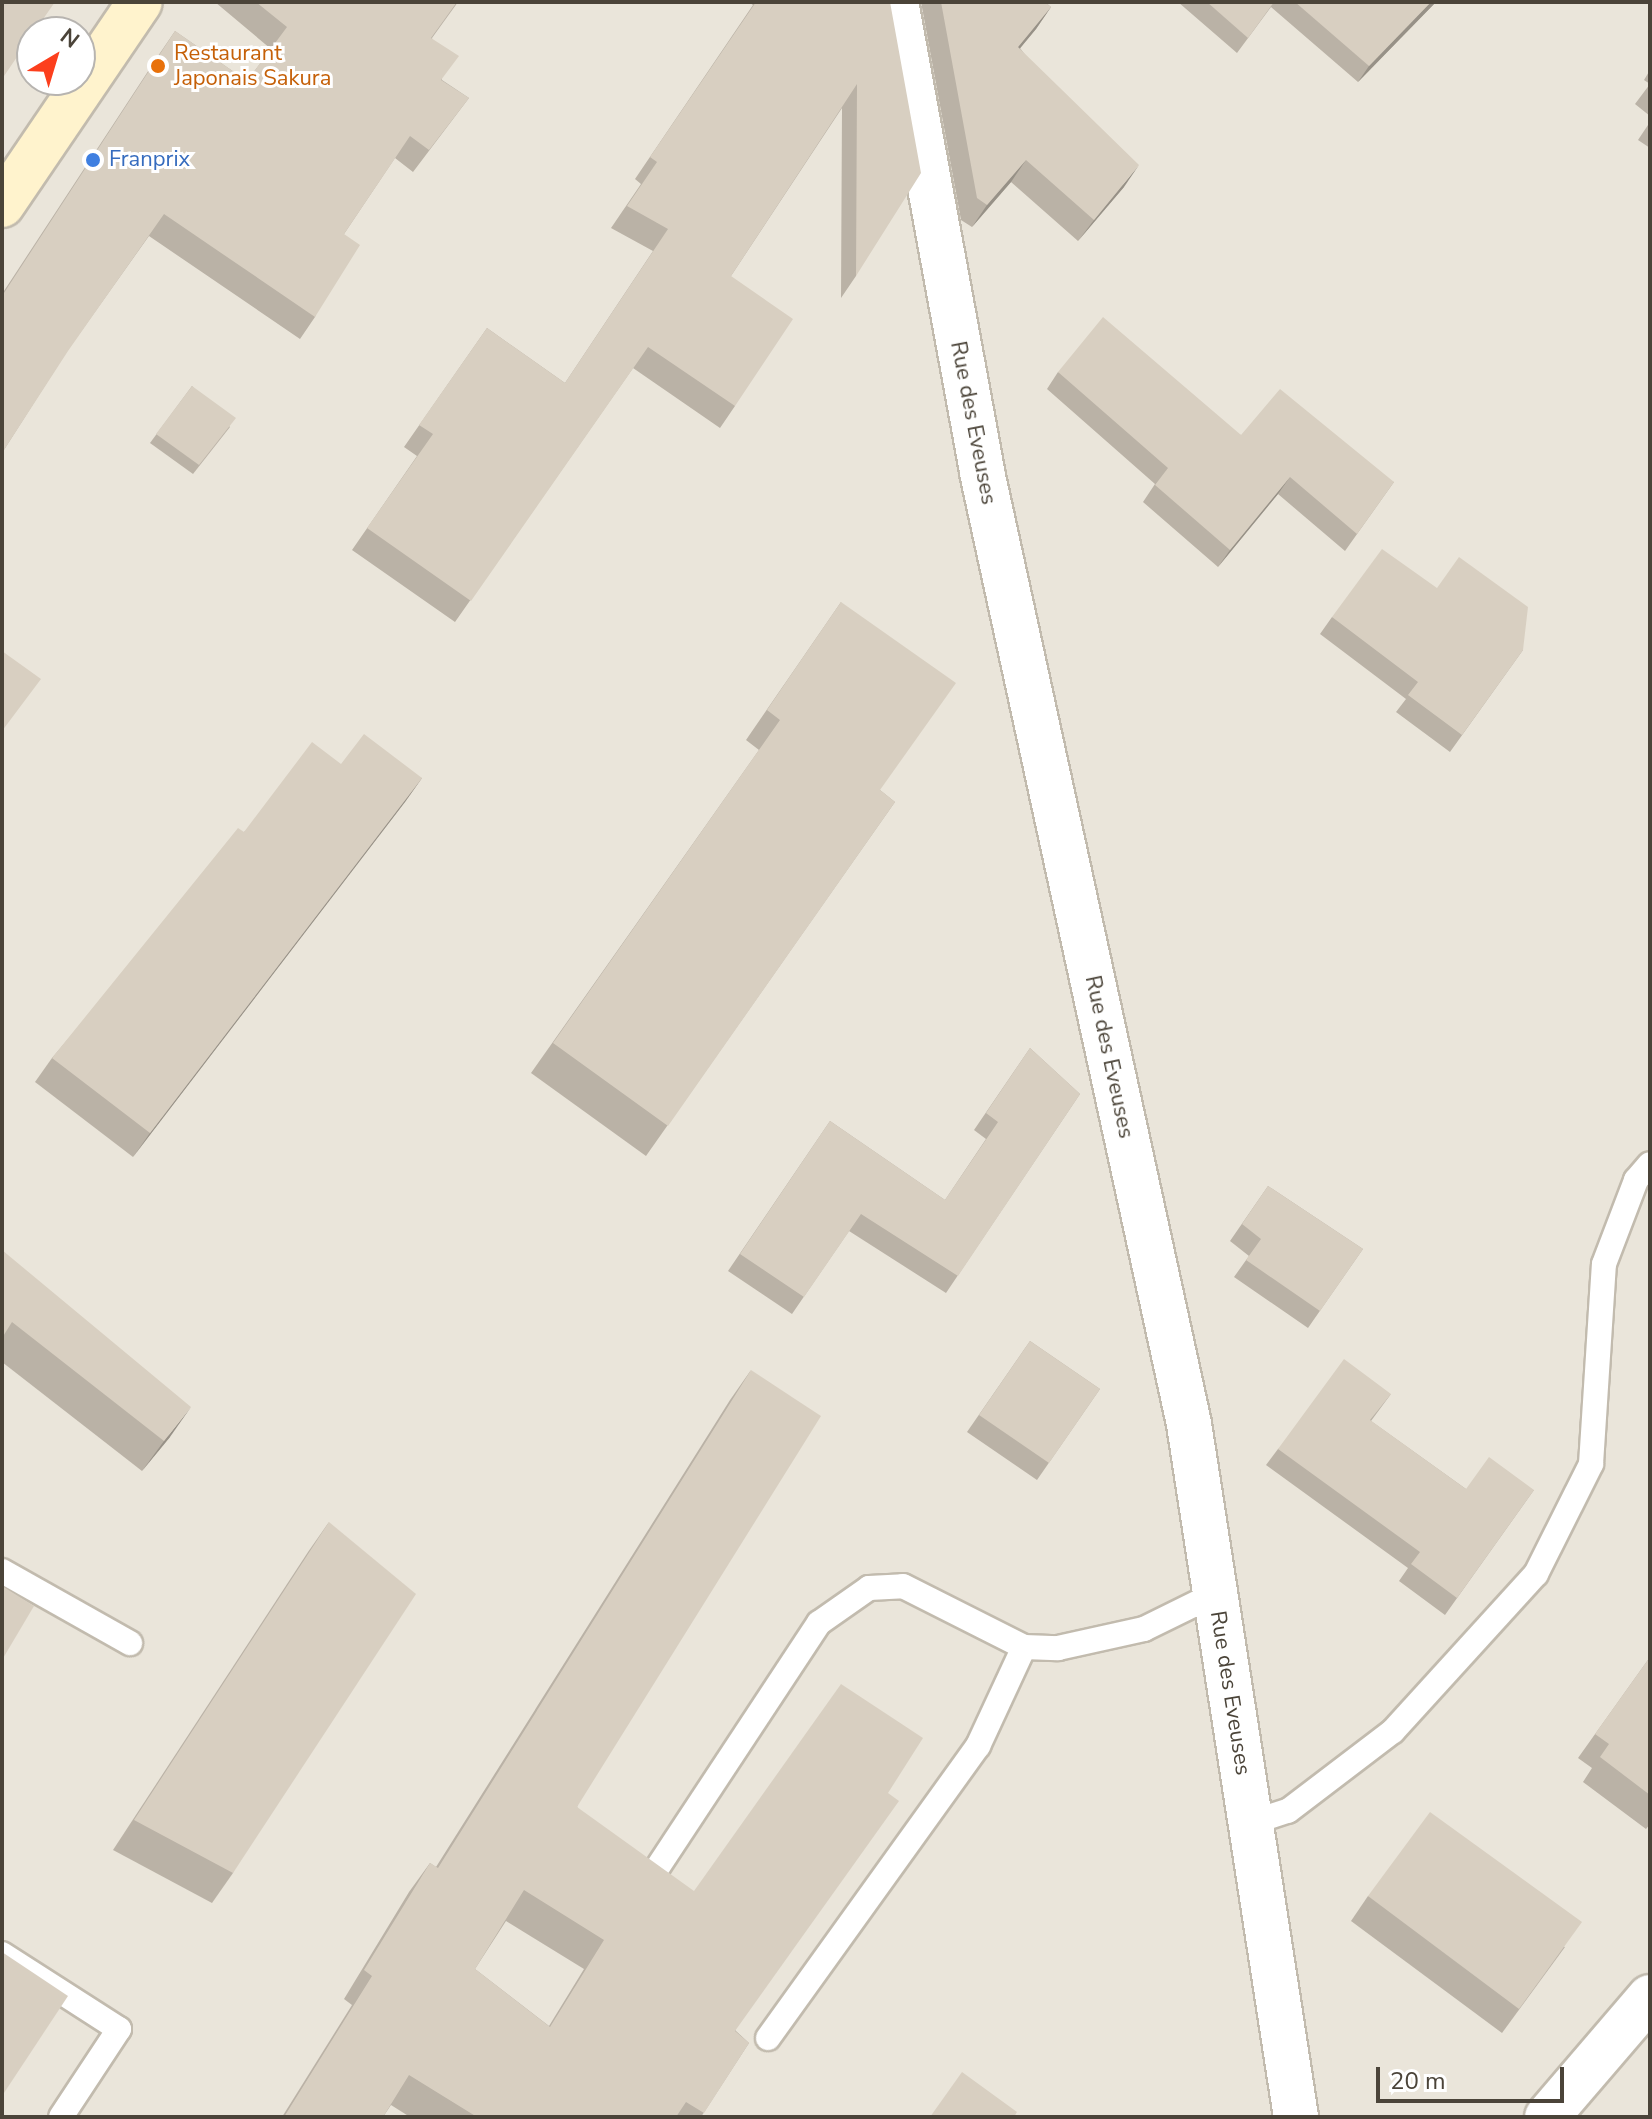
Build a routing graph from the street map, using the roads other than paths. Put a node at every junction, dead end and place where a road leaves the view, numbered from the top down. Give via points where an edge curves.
1 (140, 2) edge
2 (896, 2) edge
3 (2, 205) edge
4 (1650, 1164) edge
5 (2, 1571) edge
6 (1215, 1594) junction
7 (130, 1643) dead end
8 (1024, 1647) junction
9 (1250, 1823) junction
10 (652, 1876) edge
11 (2, 1954) edge
12 (1650, 1997) edge
13 (768, 2038) edge
14 (61, 2117) edge
15 (1296, 2117) edge
16 (1547, 2117) edge

1 - 3 main road
2 - 6 street, Rue des Eveuses via 982,472 1189,1424
4 - 9 lane via 1636,1180 1604,1264 1591,1464 1536,1574 1393,1731 1288,1811
5 - 7 lane
6 - 8 lane via 1144,1629 1058,1648
6 - 9 street, Rue des Eveuses
8 - 10 lane via 903,1586 869,1588 819,1623
8 - 13 lane via 978,1746
9 - 15 street, Rue des Eveuses
11 - 14 lane via 119,2029
12 - 16 street

